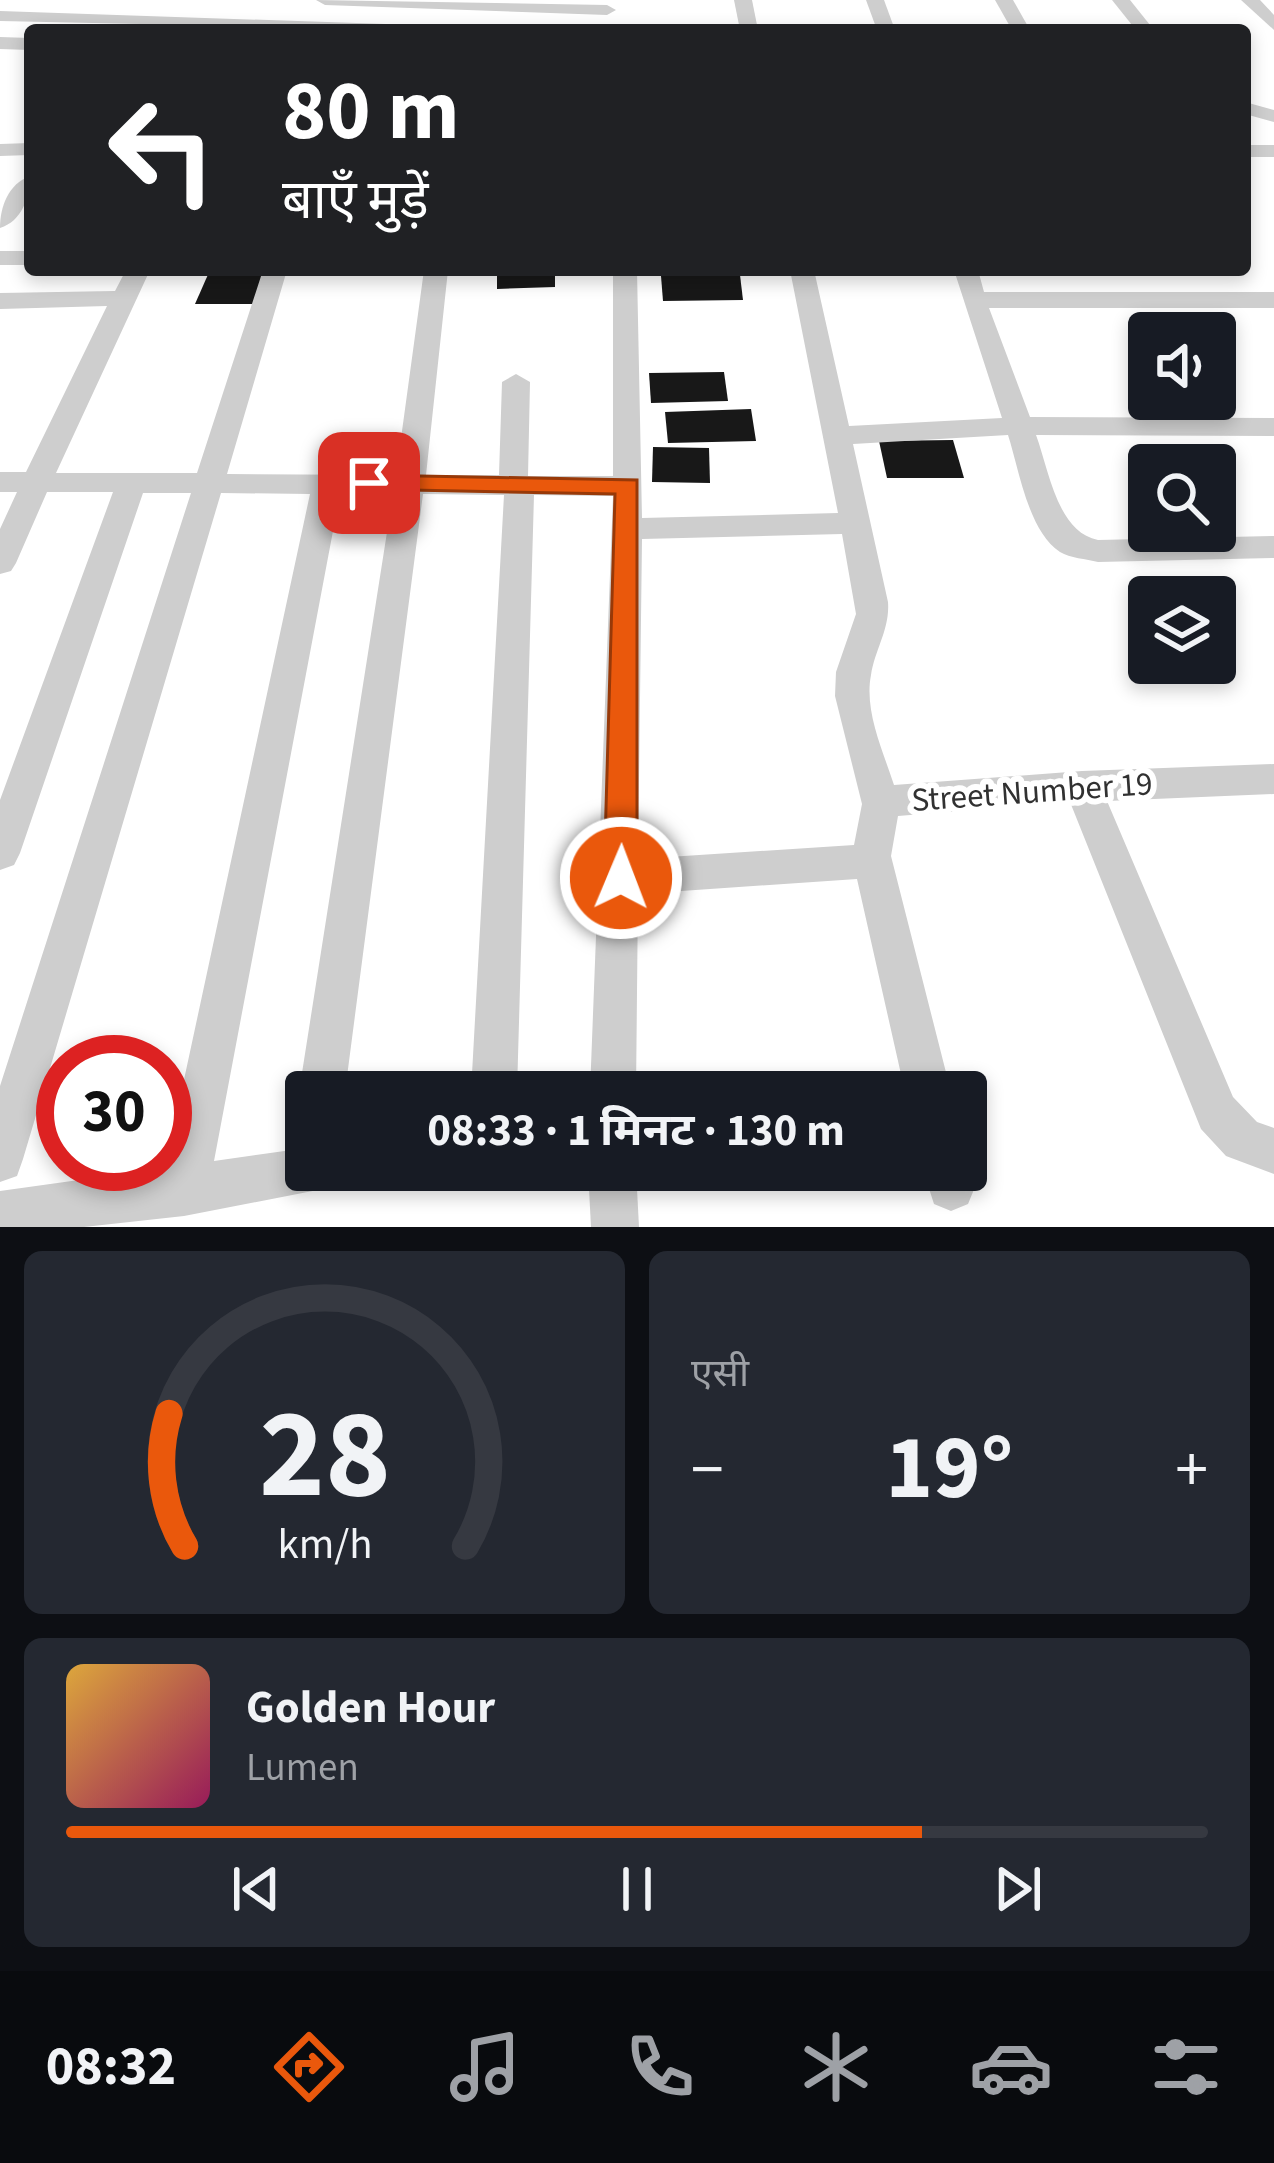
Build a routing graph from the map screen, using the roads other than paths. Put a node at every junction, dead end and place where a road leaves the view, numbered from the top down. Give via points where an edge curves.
1 (193, 0) edge
2 (326, 0) edge
3 (1120, 0) edge
4 (1250, 0) edge
5 (607, 13) edge
6 (0, 16) edge
7 (138, 24) edge
8 (175, 24) edge
9 (1140, 24) edge
10 (1269, 35) edge
11 (24, 191) edge
12 (0, 221) edge
13 (135, 276) edge
14 (273, 276) edge
15 (435, 276) edge
16 (625, 276) edge
17 (803, 276) edge
18 (968, 276) edge
19 (1185, 276) edge
20 (123, 298) junction
21 (974, 300) junction
22 (1197, 300) junction
23 (1274, 300) edge
24 (0, 301) edge
25 (516, 382) dead end
26 (1017, 426) junction
27 (1274, 427) edge
28 (838, 436) junction
29 (0, 482) edge
30 (34, 482) junction
31 (410, 482) junction
32 (131, 483) junction
33 (327, 484) junction
34 (212, 485) junction
35 (516, 485) junction
36 (628, 486) junction
37 (853, 523) junction
38 (627, 529) junction
39 (1274, 547) edge
40 (0, 563) edge
41 (1274, 779) edge
42 (1082, 786) junction
43 (881, 804) junction
44 (0, 854) edge
45 (871, 856) junction
46 (621, 878) junction
47 (325, 1071) edge
48 (495, 1071) edge
49 (614, 1071) edge
50 (923, 1071) edge
51 (1274, 1151) edge
52 (0, 1159) edge
53 (285, 1175) edge
54 (613, 1191) edge
55 (184, 1192) junction
56 (0, 1215) edge
57 (615, 1227) edge

1 - 8 street
2 - 5 street
3 - 9 street
4 - 10 street
6 - 7 street
11 - 12 street
13 - 20 street
14 - 34 street
15 - 31 street
16 - 36 street
17 - 28 street
18 - 21 street
19 - 22 street
20 - 24 street
20 - 30 street
21 - 22 street
21 - 26 street
22 - 23 street
25 - 35 street
26 - 27 street
26 - 28 street
26 - 39 street via 1056,531 1072,546
28 - 37 street
29 - 30 street
30 - 32 street
30 - 40 street
31 - 33 street
31 - 35 street
31 - 47 street
32 - 34 street
32 - 44 street
33 - 34 street
33 - 55 street
34 - 52 street
35 - 36 street
35 - 48 street
36 - 38 street
37 - 38 street
37 - 43 street via 874,621 852,690
38 - 46 street
41 - 42 street, Street Number 19
42 - 43 street, Street Number 19
42 - 51 street via 1217,1113 1242,1140
43 - 45 street, Street Number 19
45 - 46 street
45 - 50 street
46 - 49 street
53 - 55 street
54 - 57 street
55 - 56 street

